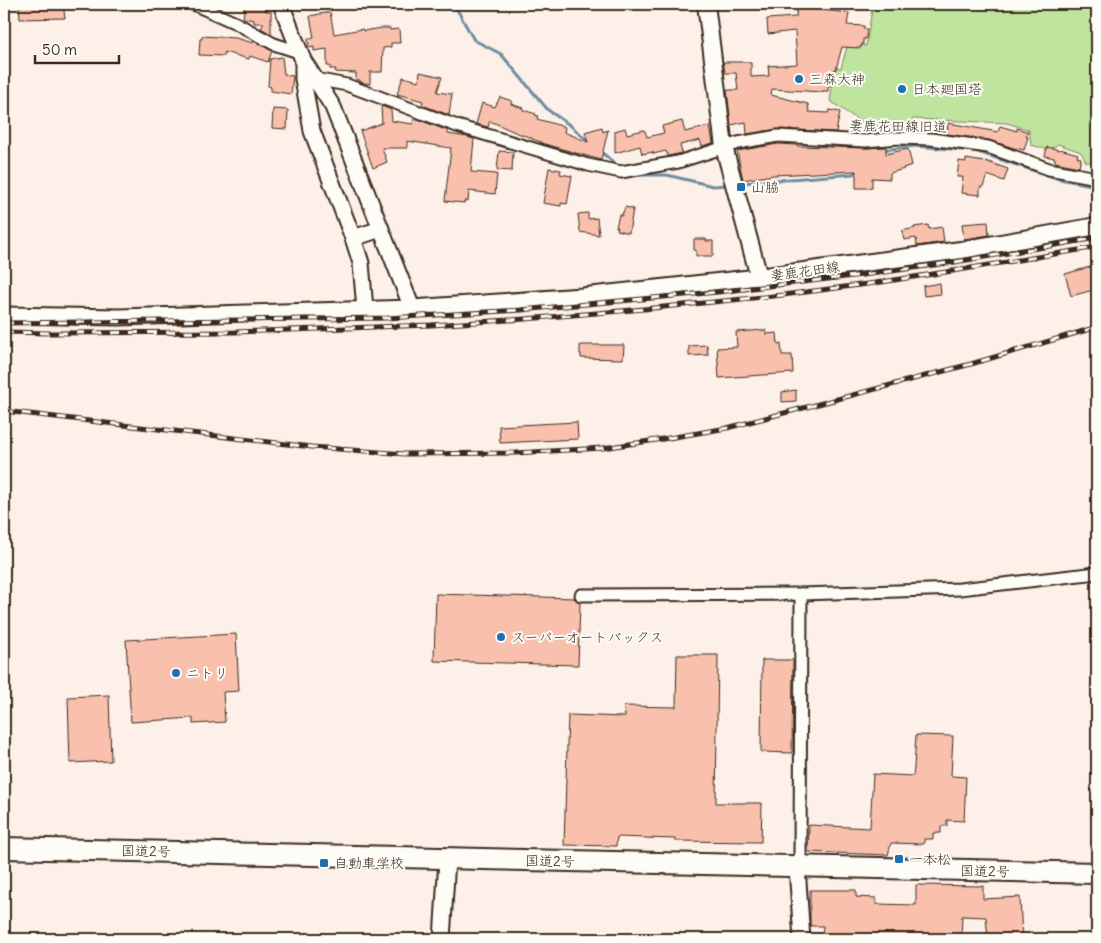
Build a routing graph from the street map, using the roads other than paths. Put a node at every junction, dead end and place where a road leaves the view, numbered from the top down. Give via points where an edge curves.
1 (193, 4) edge
2 (281, 4) edge
3 (706, 4) edge
4 (301, 56) junction
5 (315, 79) junction
6 (724, 147) junction
7 (1097, 178) edge
8 (1097, 226) edge
9 (381, 229) junction
10 (353, 238) junction
11 (759, 277) junction
12 (412, 308) junction
13 (365, 309) junction
14 (4, 316) edge
15 (1097, 573) edge
16 (801, 594) junction
17 (581, 595) dead end
18 (4, 848) edge
19 (447, 859) junction
20 (799, 867) junction
21 (1097, 873) edge
22 (442, 939) edge
23 (802, 939) edge

1 - 4 street
2 - 4 street
3 - 6 main road, 妻鹿花田線
4 - 5 street
4 - 10 street via 312,131
5 - 6 street, 妻鹿花田線旧道 via 347,86 457,126 621,172 678,162
5 - 9 street via 333,107
6 - 7 street, 妻鹿花田線旧道 via 778,136 866,141 931,139 988,147 1049,169
6 - 11 main road, 妻鹿花田線
8 - 11 main road, 妻鹿花田線 via 961,250
9 - 10 street
9 - 12 street
10 - 13 street via 361,263
11 - 12 street via 582,296
12 - 13 street
13 - 14 street via 119,317
15 - 16 street via 960,590
16 - 17 street
16 - 20 street
18 - 19 highway, 国道2号
19 - 20 highway, 国道2号
19 - 22 street
20 - 21 highway, 国道2号
20 - 23 street

